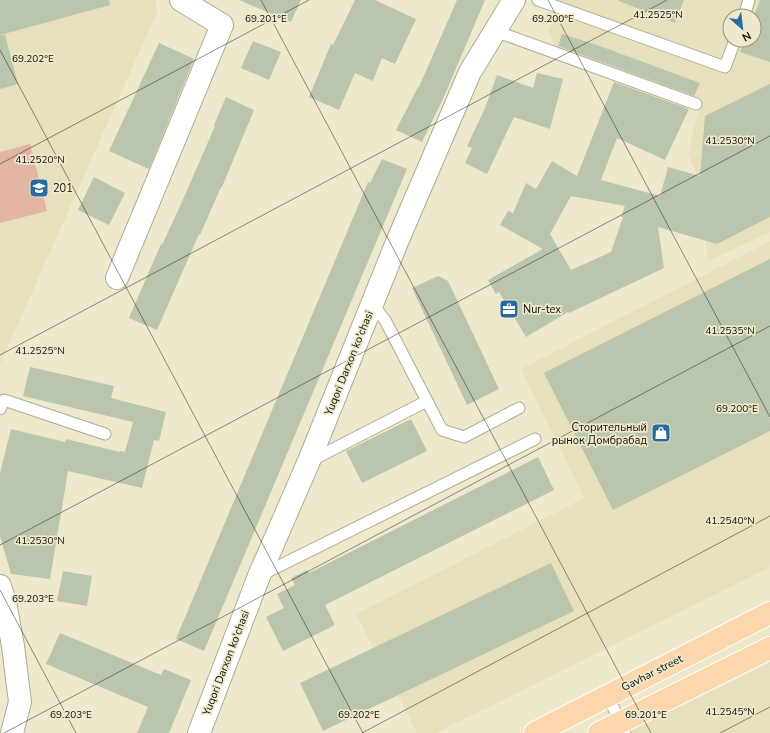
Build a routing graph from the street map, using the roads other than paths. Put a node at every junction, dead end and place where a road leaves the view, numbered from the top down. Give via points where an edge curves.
1 (181, 0) edge
2 (514, 0) edge
3 (538, 0) edge
4 (495, 31) junction
5 (732, 48) edge
6 (696, 104) dead end
7 (117, 278) dead end
8 (372, 304) junction
9 (427, 401) junction
10 (519, 408) dead end
11 (0, 409) edge
12 (105, 434) dead end
13 (535, 439) dead end
14 (309, 461) junction
15 (259, 576) junction
16 (0, 586) edge
17 (770, 613) edge
18 (770, 648) edge
19 (608, 696) junction
20 (562, 727) edge
21 (622, 728) edge
22 (12, 733) edge
23 (199, 733) edge
24 (535, 733) edge
25 (599, 733) edge

1 - 7 street via 222,25
2 - 4 street, Yuqori Darxon ko'chasi
3 - 5 lane via 725,67
4 - 6 lane
4 - 8 street, Yuqori Darxon ko'chasi via 470,72
8 - 9 lane via 386,320
8 - 14 street, Yuqori Darxon ko'chasi
9 - 10 lane via 442,430 464,437
9 - 14 lane
11 - 12 lane via 4,400
13 - 15 lane
14 - 15 street, Yuqori Darxon ko'chasi
15 - 23 street, Yuqori Darxon ko'chasi
16 - 22 street via 14,646 20,702
17 - 19 main road, Gavhar street
18 - 21 main road
19 - 20 main road, Gavhar street
19 - 21 lane
20 - 24 main road, Gavhar street
21 - 25 main road

